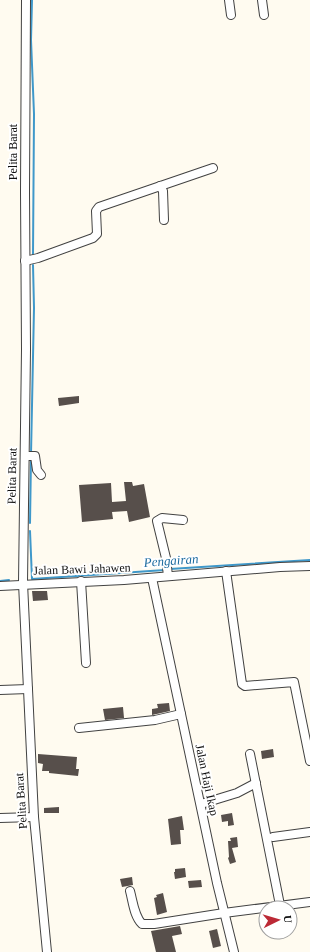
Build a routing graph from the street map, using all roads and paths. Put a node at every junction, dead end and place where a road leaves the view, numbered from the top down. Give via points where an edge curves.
1 (26, 0) edge
2 (229, 0) edge
3 (262, 0) edge
4 (231, 15) dead end
5 (264, 15) dead end
6 (212, 168) dead end
7 (160, 186) junction
8 (164, 220) dead end
9 (25, 261) junction
10 (25, 456) junction
11 (41, 475) dead end
12 (182, 520) dead end
13 (310, 566) edge
14 (226, 571) junction
15 (168, 576) junction
16 (152, 578) junction
17 (81, 581) junction
18 (23, 584) junction
19 (0, 586) edge
20 (86, 663) dead end
21 (28, 689) junction
22 (0, 690) edge
23 (181, 714) junction
24 (79, 728) dead end
25 (250, 754) dead end
26 (310, 761) edge
27 (256, 783) junction
28 (201, 804) junction
29 (34, 817) junction
30 (0, 818) edge
31 (310, 832) edge
32 (273, 836) dead end
33 (130, 891) dead end
34 (279, 900) edge
35 (310, 902) edge
36 (298, 904) edge
37 (258, 909) edge
38 (224, 913) junction
39 (47, 952) edge
40 (234, 952) edge

1 - 9 street, Pelita Barat
2 - 4 street
3 - 5 street
6 - 7 street
7 - 8 street via 163,191
7 - 9 street via 98,208 98,230 93,238
9 - 10 street, Pelita Barat
10 - 11 street via 35,456 37,470
10 - 18 street, Pelita Barat
12 - 15 street via 162,518 157,521
13 - 14 street, Jalan Bawi Jahawen
14 - 15 street, Jalan Bawi Jahawen
14 - 26 street via 242,684 245,686 294,682
15 - 16 street, Jalan Bawi Jahawen
16 - 17 street, Jalan Bawi Jahawen
16 - 23 street, Jalan Haji Ikap
17 - 18 street, Jalan Bawi Jahawen
17 - 20 street
18 - 19 street, Jalan Bawi Jahawen
18 - 21 street, Pelita Barat
21 - 22 street
21 - 29 street, Pelita Barat
23 - 24 street via 154,720
23 - 28 street, Jalan Haji Ikap
25 - 27 street
27 - 28 street via 237,793
27 - 34 street
28 - 38 street, Jalan Haji Ikap
29 - 30 street
29 - 39 street, Pelita Barat
31 - 32 street
33 - 38 street via 136,915 142,924
35 - 36 street
37 - 38 street
38 - 40 street, Jalan Haji Ikap

